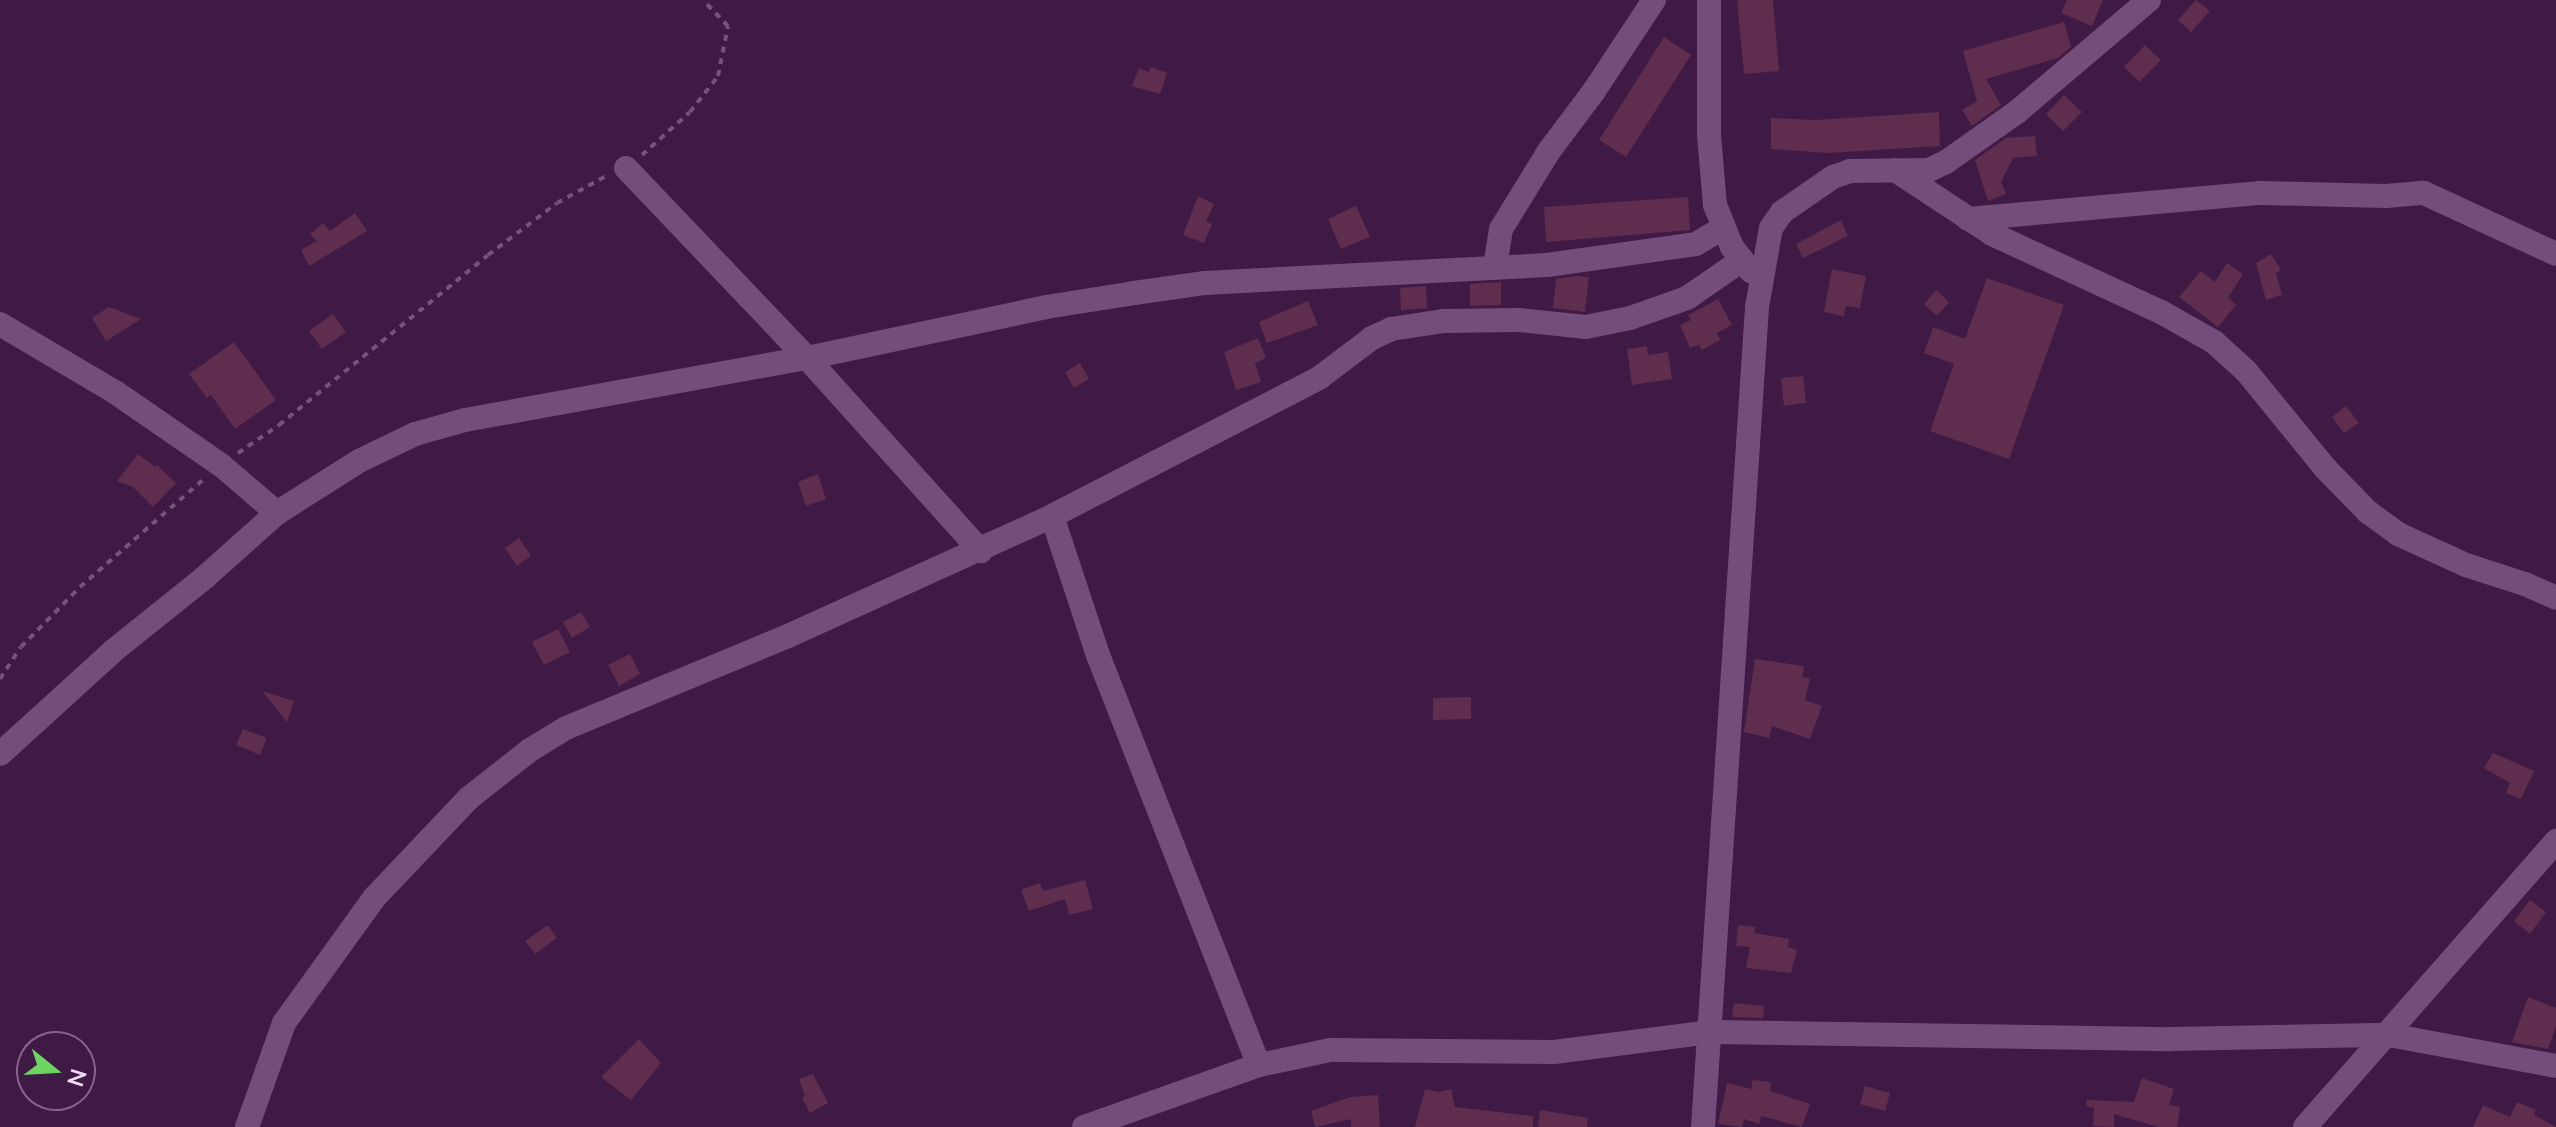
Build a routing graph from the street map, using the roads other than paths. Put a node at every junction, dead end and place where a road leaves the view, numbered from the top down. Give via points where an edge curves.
1 (1654, 0) edge
2 (1709, 0) edge
3 (2149, 0) edge
4 (626, 168) road end
5 (1895, 170) junction
6 (1968, 219) junction
7 (1723, 228) junction
8 (2556, 254) edge
9 (1742, 260) junction
10 (1495, 267) junction
11 (1759, 284) junction
12 (0, 324) edge
13 (807, 358) junction
14 (277, 513) junction
15 (1052, 516) junction
16 (981, 551) junction
17 (2556, 598) edge
18 (0, 754) edge
19 (2556, 841) edge
20 (1710, 1032) junction
21 (2389, 1035) junction
22 (1259, 1065) junction
23 (2556, 1066) edge
24 (247, 1127) edge
25 (1084, 1127) edge
26 (1703, 1127) edge
27 (2305, 1127) edge

1 - 10 street via 1501,229
2 - 7 street via 1709,135 1715,205
3 - 5 street via 2017,112 1946,162 1929,170
4 - 13 street
5 - 6 street
5 - 11 street via 1850,171 1806,192 1782,212 1771,228
6 - 8 street via 2261,193 2424,193
6 - 17 street via 2214,342 2246,371 2325,468 2398,534
7 - 9 street
7 - 10 street via 1696,244 1653,252
9 - 11 street
9 - 15 street via 1687,298 1586,327 1519,320 1444,321 1391,329 1319,378
10 - 13 street via 1177,287 1046,307
11 - 20 street
12 - 14 street via 115,392 221,465
13 - 14 street via 428,430 359,461
13 - 16 street
14 - 18 street
15 - 16 street
15 - 22 street via 1098,655
16 - 24 street via 566,728 481,788 375,897 306,989 284,1023
19 - 21 street
20 - 21 street via 2171,1039
20 - 22 street via 1554,1052 1331,1050
20 - 26 street
21 - 23 street
21 - 27 street
22 - 25 street

